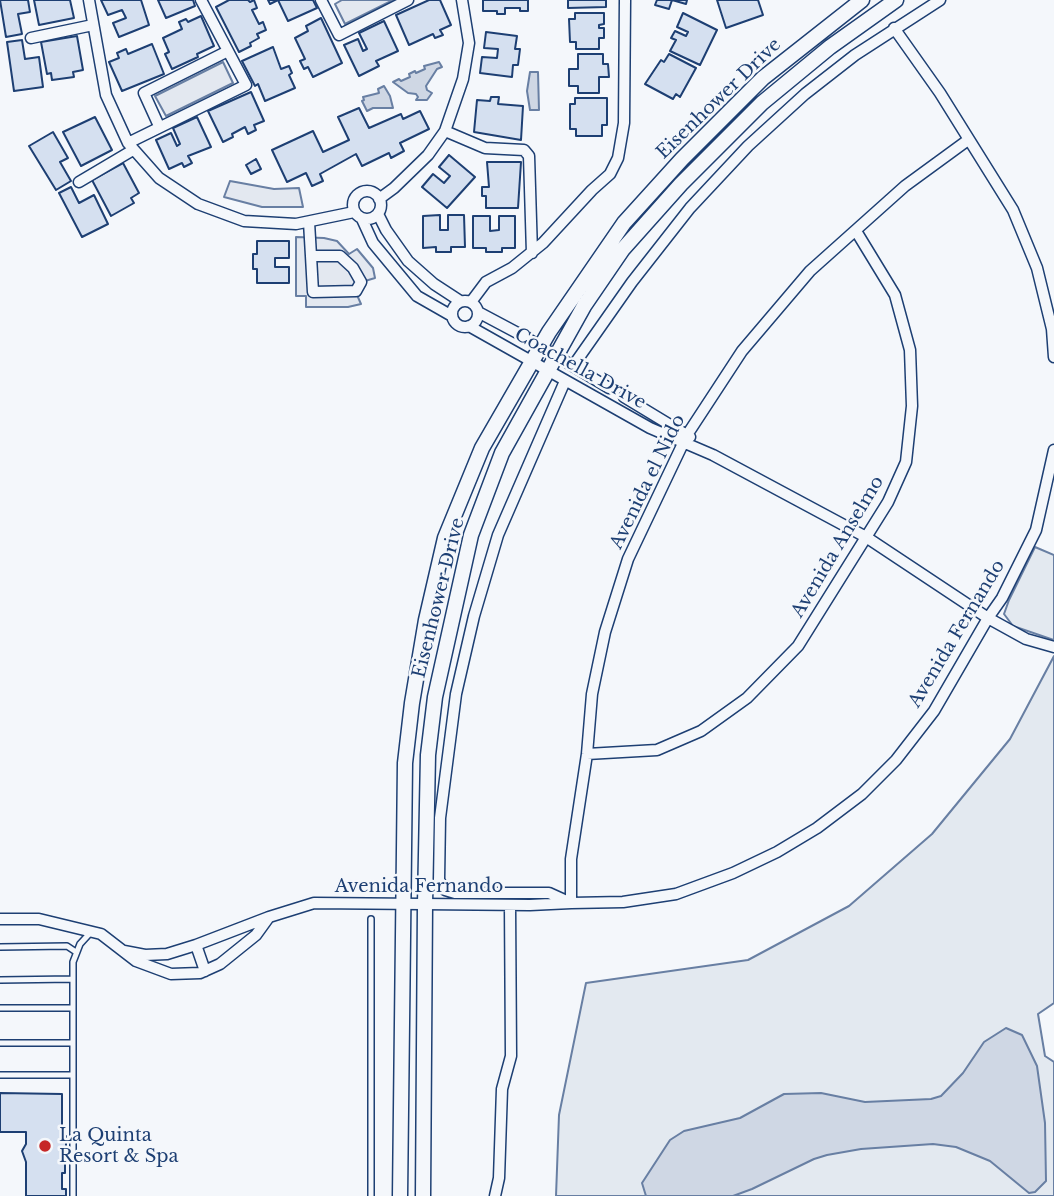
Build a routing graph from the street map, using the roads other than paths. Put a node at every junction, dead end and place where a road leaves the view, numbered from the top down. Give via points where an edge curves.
1 (89, 0) edge
2 (201, 0) edge
3 (408, 0) edge
4 (462, 0) edge
5 (625, 0) edge
6 (862, 0) edge
7 (896, 0) edge
8 (940, 0) edge
9 (323, 1) edge
10 (93, 25) junction
11 (894, 28) junction
12 (31, 37) dead end
13 (228, 51) junction
14 (159, 126) junction
15 (445, 131) junction
16 (968, 140) junction
17 (131, 147) junction
18 (79, 181) dead end
19 (379, 199) junction
20 (378, 214) junction
21 (358, 215) junction
22 (309, 222) junction
23 (856, 231) junction
24 (532, 253) junction
25 (311, 256) junction
26 (413, 265) junction
27 (401, 278) junction
28 (466, 302) junction
29 (478, 312) junction
30 (452, 316) junction
31 (469, 326) junction
32 (541, 347) junction
33 (556, 356) junction
34 (1054, 357) edge
35 (532, 362) junction
36 (573, 366) junction
37 (548, 371) junction
38 (565, 381) junction
39 (609, 388) dead end
40 (624, 397) dead end
41 (639, 405) junction
42 (632, 418) junction
43 (685, 439) junction
44 (1054, 450) edge
45 (1053, 467) edge
46 (866, 537) junction
47 (988, 618) junction
48 (1054, 648) edge
49 (587, 754) junction
50 (571, 903) junction
51 (403, 904) junction
52 (425, 904) junction
53 (510, 905) junction
54 (269, 917) junction
55 (0, 919) edge
56 (371, 919) dead end
57 (91, 932) junction
58 (196, 945) junction
59 (0, 947) edge
60 (124, 951) junction
61 (76, 952) junction
62 (205, 971) junction
63 (73, 979) junction
64 (0, 980) edge
65 (0, 1008) edge
66 (73, 1008) junction
67 (0, 1043) edge
68 (73, 1043) junction
69 (73, 1074) junction
70 (0, 1075) edge
71 (73, 1196) edge
72 (371, 1196) edge
73 (400, 1196) edge
74 (423, 1196) edge
75 (495, 1196) edge

1 - 10 street
2 - 13 street
3 - 9 street via 339,35
4 - 15 street via 469,43 463,79
5 - 24 street via 624,123 618,158 610,174
6 - 32 main road, Eisenhower Drive via 763,78 682,159 624,223
7 - 33 main road, Eisenhower Drive via 762,103 681,184 623,249
8 - 11 street
10 - 12 street
10 - 17 street via 106,95
11 - 16 street
11 - 36 street via 805,94 748,146 690,208
13 - 14 street via 144,93
13 - 14 street via 246,85
14 - 17 street
15 - 19 street via 428,155
15 - 24 street via 485,148 524,150 529,156
16 - 23 street, Avenida el Nido via 905,186
16 - 34 street via 1013,210 1037,268
17 - 18 street
17 - 22 street via 159,178 198,204 244,221
19 - 20 street
19 - 21 street via 372,192 358,194 353,202
20 - 21 street via 371,219
20 - 26 street, Coachella Drive
21 - 22 street
21 - 27 street, Coachella Drive
22 - 25 street
23 - 43 street, Avenida el Nido via 810,271 741,351
23 - 46 street, Avenida Anselmo via 895,295 911,364 906,463
24 - 28 street via 486,282
25 - 25 street via 313,292 356,291 361,282 340,256
26 - 27 lane
26 - 28 street, Coachella Drive via 434,284
27 - 30 street, Coachella Drive via 416,296
28 - 29 street, Coachella Drive
28 - 30 street via 452,309
29 - 31 street
29 - 32 street, Coachella Drive
30 - 31 street, Coachella Drive via 458,325
31 - 35 street, Coachella Drive
32 - 33 street, Coachella Drive
32 - 35 main road, Eisenhower Drive
33 - 36 street, Coachella Drive
33 - 37 main road, Eisenhower Drive
35 - 37 street, Coachella Drive
35 - 51 main road, Eisenhower Drive via 482,448 445,538 426,620 408,739
36 - 39 street, Coachella Drive
37 - 38 street, Coachella Drive
37 - 52 main road, Eisenhower Drive via 502,453 471,535 435,697 428,755
38 - 42 street, Coachella Drive
38 - 50 street, Avenida Fernando via 498,535 474,616 444,773 439,880 445,890 455,893 549,892
40 - 41 street, Coachella Drive
41 - 42 lane
41 - 43 street, Coachella Drive
42 - 43 street, Coachella Drive
43 - 46 street, Coachella Drive
43 - 49 street, Avenida el Nido via 628,559 605,632 592,694
44 - 45 street, Avenida Fernando
45 - 47 street, Avenida Fernando via 1036,530
46 - 47 street, Coachella Drive
46 - 49 street, Avenida Anselmo via 798,646 747,698 701,731 657,750
47 - 48 street, Coachella Drive
47 - 50 street, Avenida Fernando via 934,711 896,760 862,794 817,828 733,873 676,894
49 - 50 street, Avenida el Nido via 571,859
50 - 53 street, Avenida Fernando
51 - 52 street, Avenida Fernando
51 - 54 street, Avenida Fernando via 314,903
51 - 73 main road, Eisenhower Drive
52 - 53 street, Avenida Fernando
52 - 74 main road, Eisenhower Drive
53 - 75 street via 511,1056 502,1089
54 - 58 street, Avenida Fernando
54 - 62 street, Avenida Fernando via 256,935
55 - 57 street, Avenida Fernando via 39,919
56 - 72 lane
57 - 60 street, Avenida Fernando
57 - 61 lane
58 - 60 street, Avenida Fernando via 167,954
58 - 62 street
59 - 61 lane via 68,946
60 - 62 street, Avenida Fernando via 136,961 171,974
61 - 63 lane
63 - 64 lane
63 - 66 lane
65 - 66 lane
66 - 68 lane
67 - 68 lane
68 - 69 lane
69 - 70 lane
69 - 71 lane

